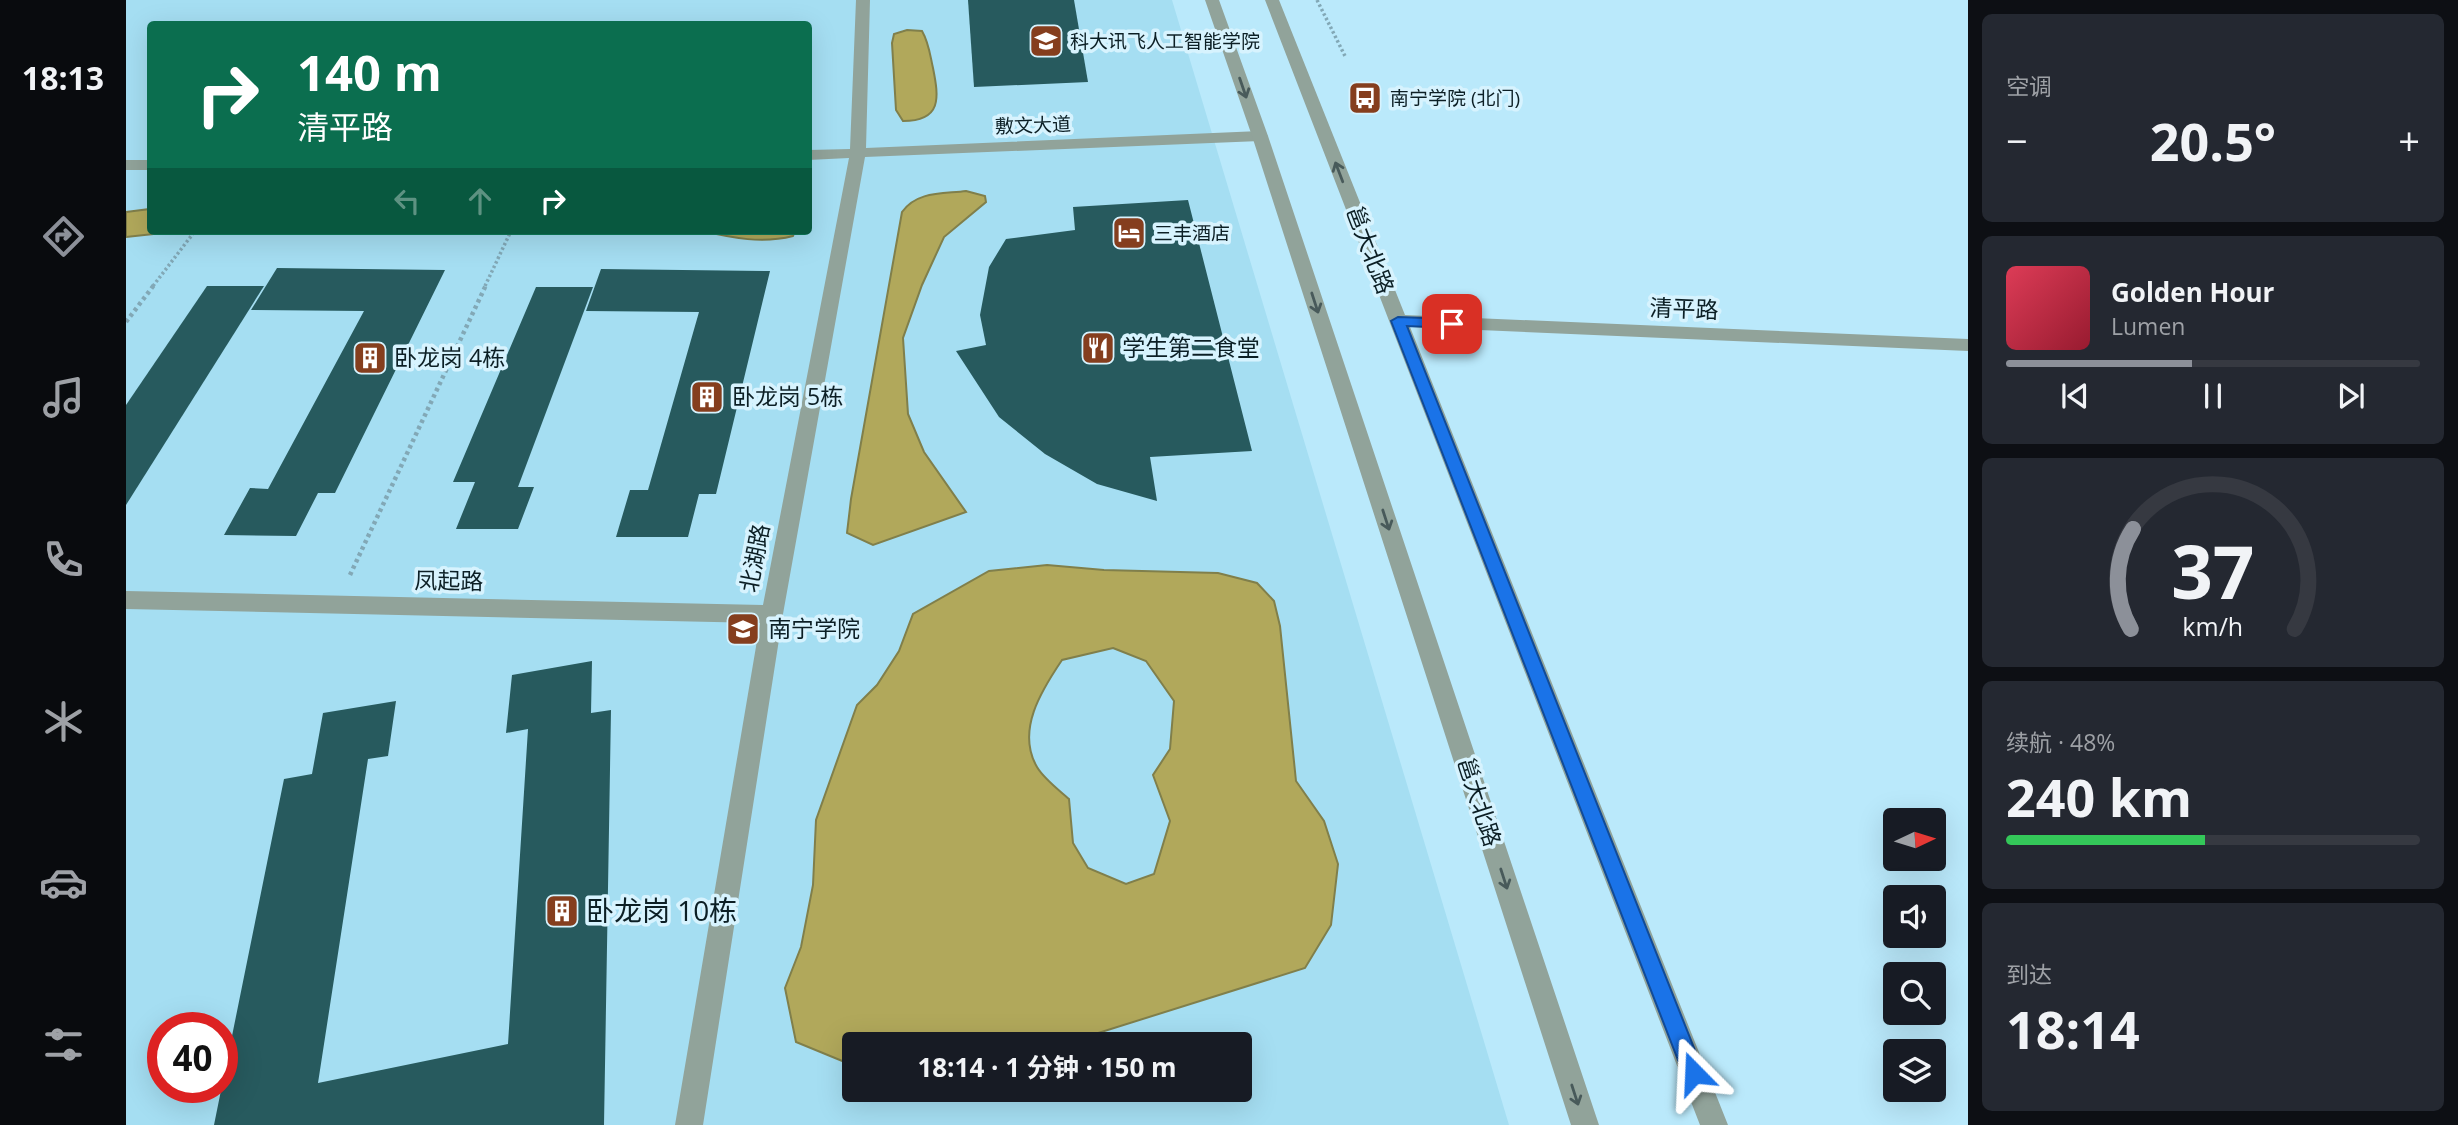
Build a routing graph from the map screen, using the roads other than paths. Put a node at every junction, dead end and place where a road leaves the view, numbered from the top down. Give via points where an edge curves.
1 (863, 0) edge
2 (1212, 0) edge
3 (1272, 0) edge
4 (1260, 136) junction
5 (858, 154) junction
6 (812, 155) edge
7 (126, 165) edge
8 (147, 165) edge
9 (1398, 321) junction
10 (1968, 345) edge
11 (126, 600) edge
12 (772, 614) junction
13 (688, 1125) edge
14 (1585, 1125) edge
15 (1714, 1125) edge

1 - 5 street, 北湖路
2 -> 4 street, 邕大北路
9 -> 3 street, 邕大北路
4 - 5 street, 敷文大道
4 -> 14 street, 邕大北路
5 - 6 street, 敷文大道
5 - 12 street, 北湖路
7 - 8 street
9 - 10 street, 清平路
9 - 15 street, 邕大北路
11 - 12 street, 凤起路
12 - 13 street, 北湖路

